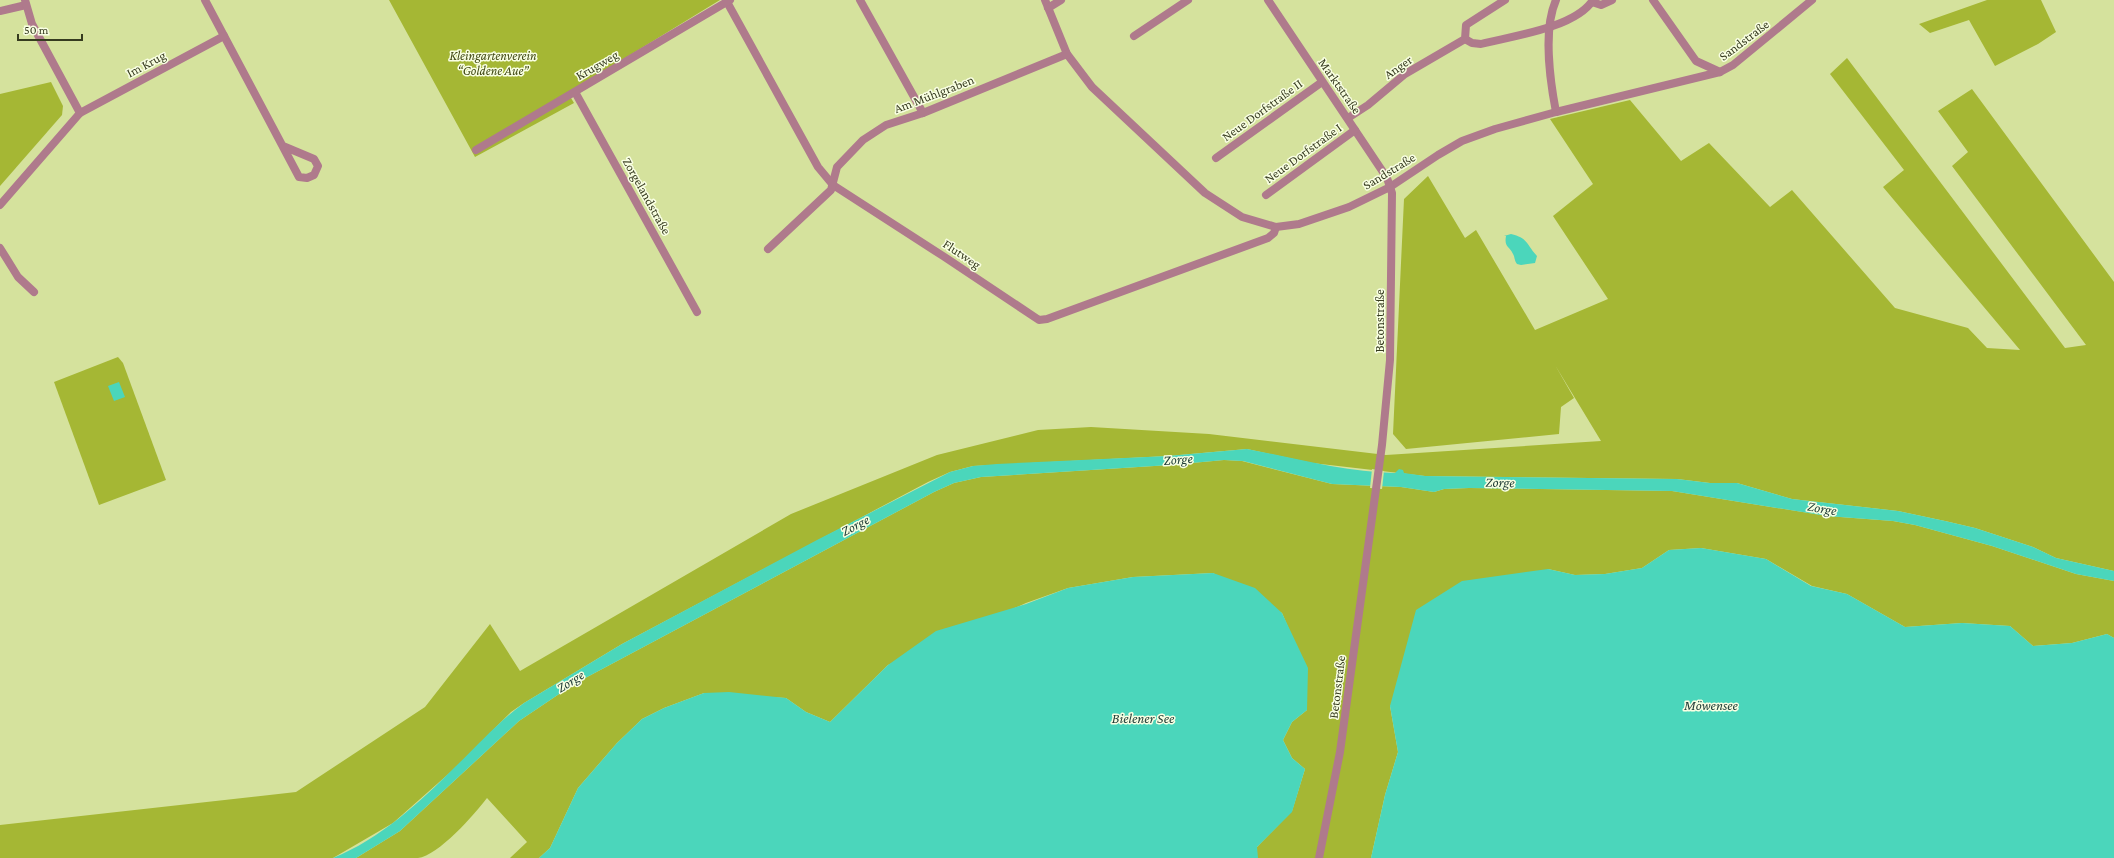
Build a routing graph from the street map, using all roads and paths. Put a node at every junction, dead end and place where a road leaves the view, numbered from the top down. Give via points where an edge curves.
1 (205, 0) edge
2 (860, 0) edge
3 (1061, 0) edge
4 (1188, 0) edge
5 (1268, 0) edge
6 (1504, 0) edge
7 (1556, 0) edge
8 (1612, 0) edge
9 (1653, 0) edge
10 (1812, 0) edge
11 (728, 1) edge
12 (1593, 1) edge
13 (26, 3) edge
14 (1047, 4) edge
15 (0, 11) edge
16 (1548, 28) junction
17 (224, 36) junction
18 (1134, 36) dead end
19 (1465, 39) junction
20 (1067, 54) junction
21 (1720, 72) junction
22 (1322, 82) junction
23 (575, 92) junction
24 (1556, 112) junction
25 (80, 113) junction
26 (923, 113) junction
27 (1348, 118) junction
28 (1355, 130) junction
29 (283, 146) junction
30 (476, 150) dead end
31 (1216, 158) dead end
32 (833, 186) junction
33 (1390, 187) junction
34 (1266, 195) dead end
35 (0, 204) edge
36 (1276, 227) junction
37 (0, 248) edge
38 (768, 249) dead end
39 (34, 292) dead end
40 (697, 312) dead end
41 (1319, 858) edge

1 - 17 street
2 - 26 street
3 - 14 street
4 - 18 street
5 - 22 street, Marktstraße
6 - 19 street via 1466,25
7 - 16 street via 1549,16
8 - 12 street via 1601,5
9 - 21 street via 1696,61
10 - 21 street, Sandstraße via 1733,65
11 - 23 street, Krugweg
11 - 32 street, Flutweg via 818,167
12 - 16 street via 1562,22
13 - 15 street
13 - 25 street via 32,24
14 - 20 street, Sandstraße
16 - 19 street via 1481,44
16 - 24 street
17 - 25 street, Im Krug
17 - 29 street
19 - 27 street, Anger via 1405,74
20 - 26 street, Am Mühlgraben
20 - 36 street, Sandstraße via 1092,87 1205,193 1242,217
21 - 24 street, Sandstraße
22 - 27 street, Marktstraße
22 - 31 street, Neue Dorfstraße II
23 - 30 street, Krugweg
23 - 40 street, Zorgelandstraße
24 - 33 street, Sandstraße via 1462,141
25 - 35 street, Im Krug
26 - 32 street, Am Mühlgraben via 886,125 863,140 837,167
27 - 28 street, Marktstraße
28 - 33 street, Marktstraße via 1387,178
28 - 34 street, Neue Dorfstraße I
29 - 29 street via 299,177 307,178 314,175 318,166 314,159
32 - 36 street, Flutweg via 1039,320 1268,238
32 - 38 street via 826,196
33 - 36 street, Sandstraße via 1327,215 1299,224
33 - 41 street, Betonstraße via 1390,360 1380,456 1340,752
37 - 39 street via 18,278

